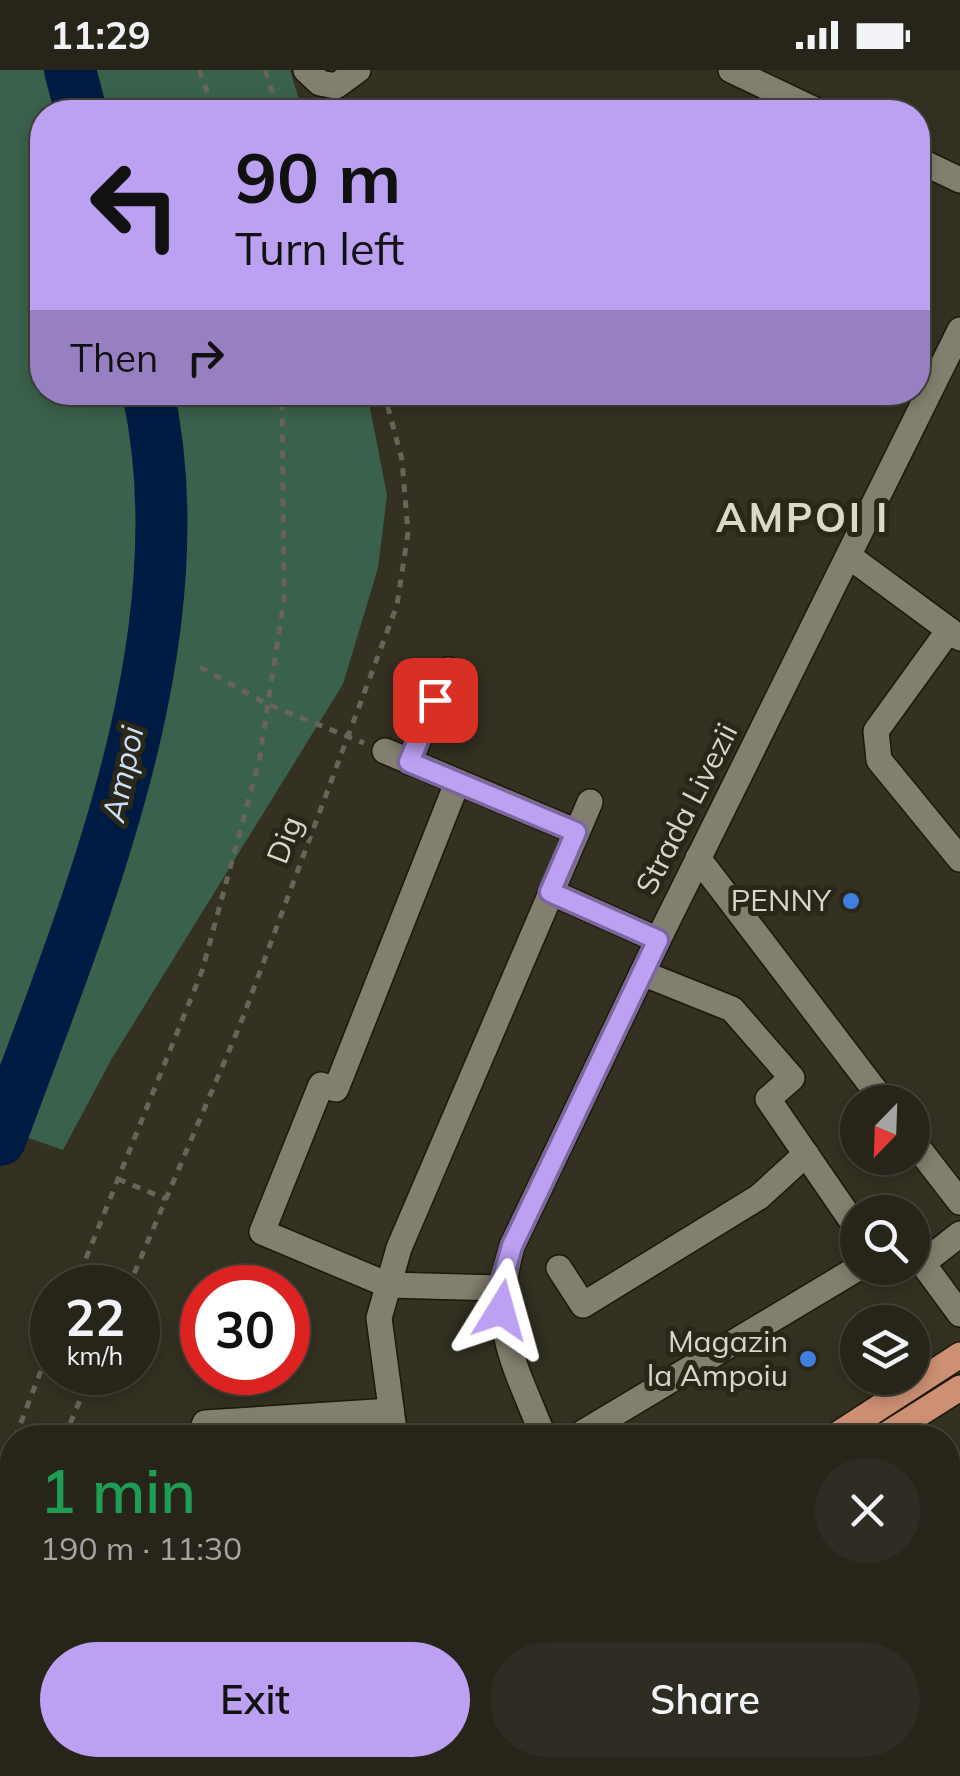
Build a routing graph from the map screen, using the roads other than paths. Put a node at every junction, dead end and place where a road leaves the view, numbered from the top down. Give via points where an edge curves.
1 (306, 70) edge
2 (358, 70) edge
3 (731, 70) edge
4 (794, 100) edge
5 (930, 166) edge
6 (960, 180) edge
7 (960, 330) edge
8 (930, 392) edge
9 (923, 405) edge
10 (850, 556) junction
11 (955, 634) edge
12 (448, 670) dead end
13 (385, 751) dead end
14 (409, 762) junction
15 (457, 783) junction
16 (590, 802) dead end
17 (576, 832) junction
18 (698, 858) junction
19 (960, 858) edge
20 (550, 892) junction
21 (658, 940) junction
22 (642, 974) junction
23 (871, 1085) edge
24 (806, 1154) junction
25 (930, 1163) edge
26 (960, 1202) edge
27 (840, 1204) edge
28 (960, 1234) edge
29 (930, 1250) edge
30 (559, 1268) dead end
31 (930, 1273) edge
32 (840, 1279) edge
33 (388, 1285) junction
34 (500, 1288) junction
35 (960, 1314) edge
36 (960, 1355) edge
37 (960, 1388) edge
38 (391, 1411) junction
39 (204, 1425) edge
40 (393, 1425) edge
41 (539, 1425) edge
42 (596, 1425) edge
43 (852, 1425) edge
44 (902, 1425) edge

1 - 2 street via 336,86
3 - 4 street
5 - 6 street
7 - 8 street, Strada Livezii
9 - 10 street, Strada Livezii
10 - 11 street
10 - 18 street, Strada Livezii
11 - 19 street via 876,731 880,760
12 - 14 street
13 - 14 street
14 - 15 street
15 - 17 street
15 - 33 street via 336,1089 321,1085 262,1232
16 - 17 street
17 - 20 street
18 - 21 street, Strada Livezii
18 - 23 street
20 - 21 street
20 - 33 street
21 - 22 street, Strada Livezii
22 - 24 street via 732,1009 792,1078 768,1100
22 - 34 street, Strada Livezii via 512,1246
24 - 27 street
24 - 30 street via 760,1197 582,1305
25 - 26 street
28 - 29 street
31 - 35 street
32 - 42 street
33 - 34 street
33 - 38 street via 379,1333
34 - 41 street, Strada Livezii via 503,1332
36 - 43 main road
37 - 44 main road
38 - 39 street
38 - 40 street

